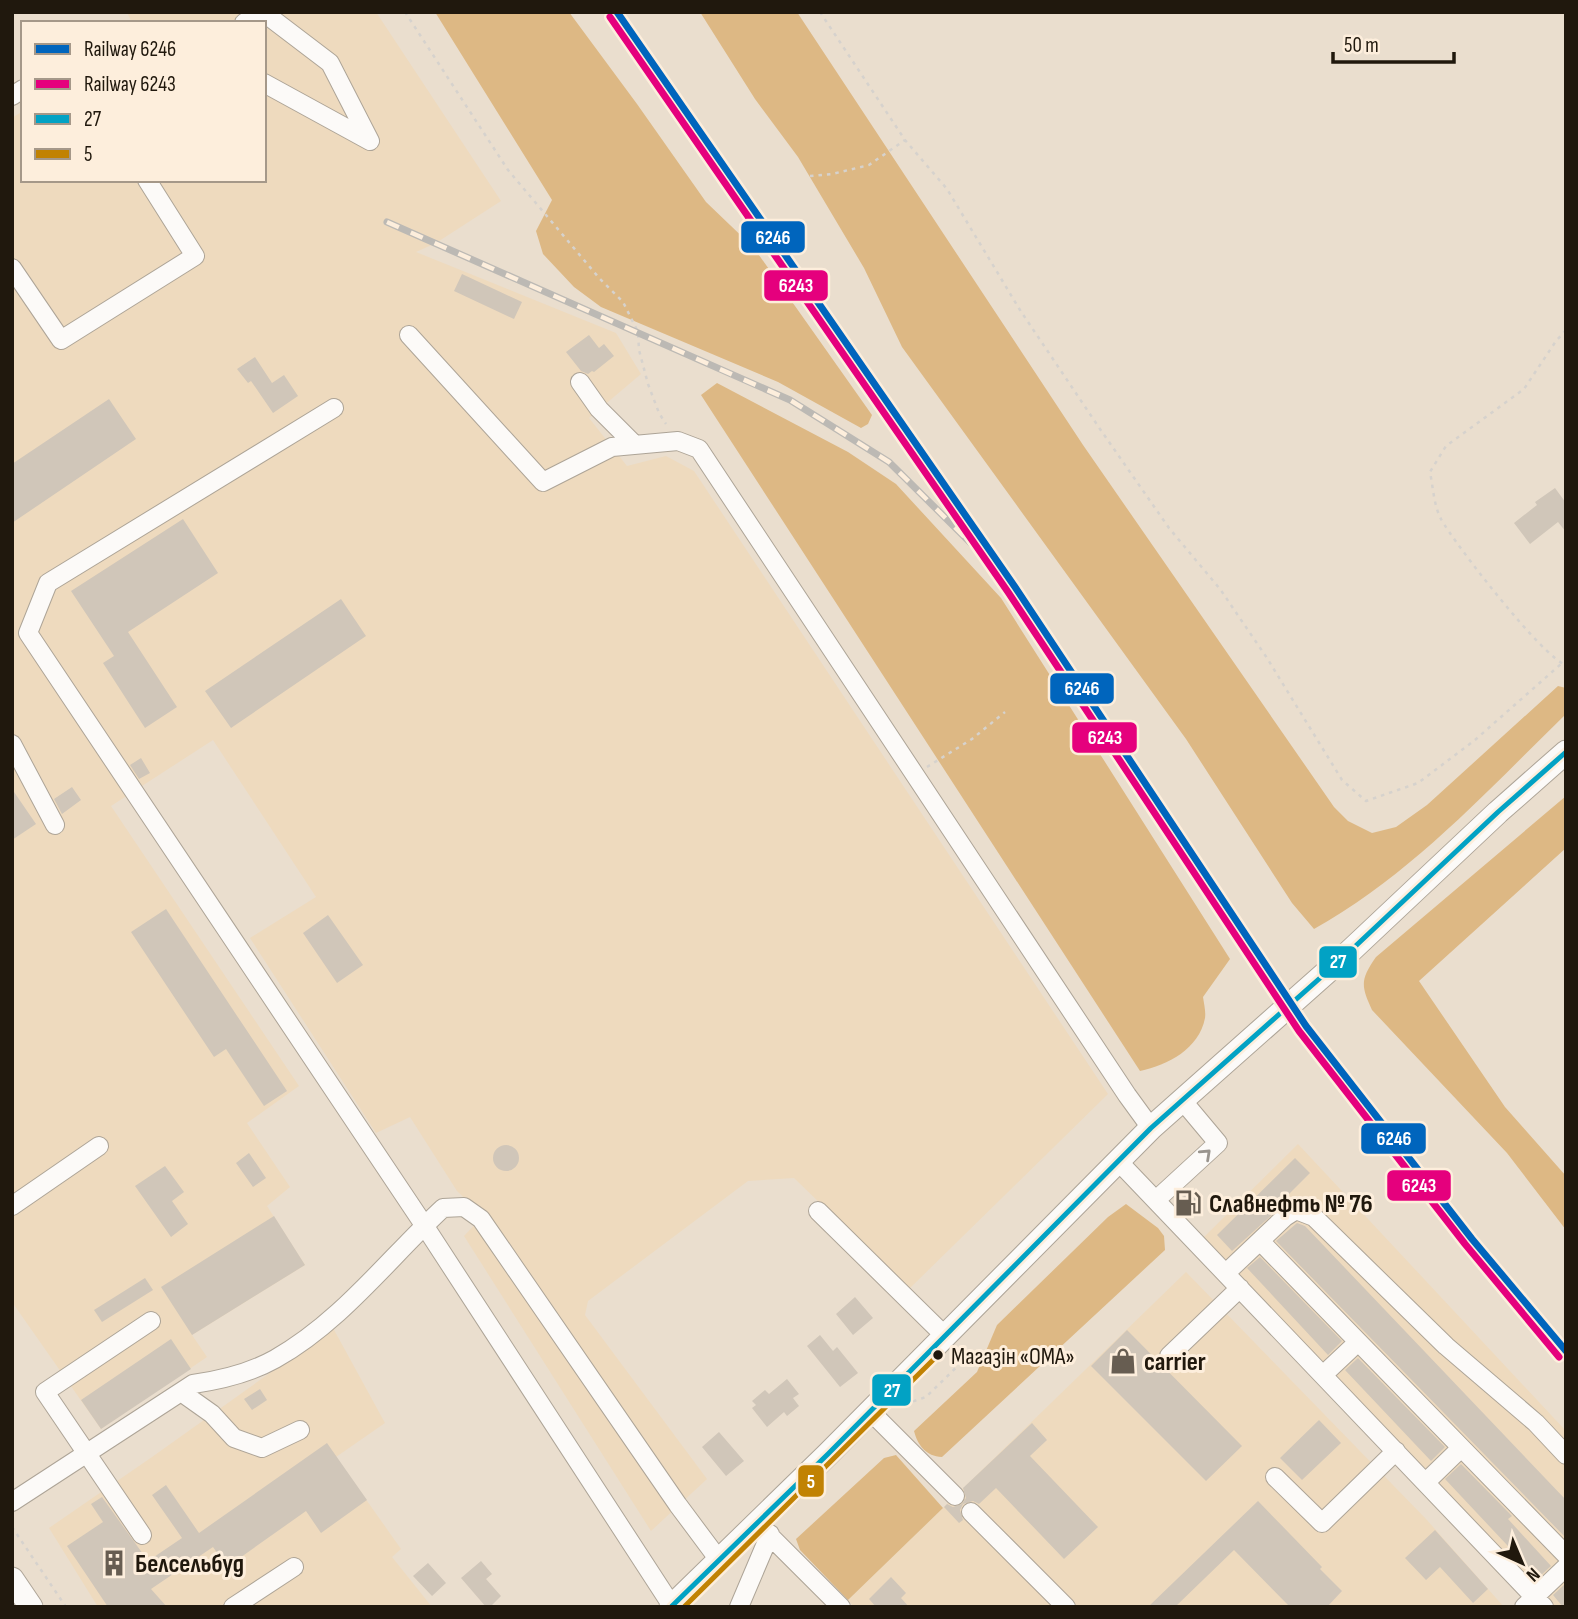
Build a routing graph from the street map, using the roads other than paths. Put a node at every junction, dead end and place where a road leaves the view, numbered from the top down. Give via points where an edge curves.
1 (261, 12) edge
2 (266, 84) edge
3 (148, 182) edge
4 (12, 268) edge
5 (409, 335) dead end
6 (580, 382) dead end
7 (334, 408) dead end
8 (635, 445) junction
9 (12, 744) edge
10 (1566, 752) edge
11 (55, 825) dead end
12 (1182, 1100) junction
13 (1152, 1128) junction
14 (99, 1146) dead end
15 (1118, 1161) junction
16 (1156, 1200) junction
17 (12, 1206) edge
18 (818, 1212) dead end
19 (424, 1225) junction
20 (1260, 1241) junction
21 (1226, 1273) junction
22 (1240, 1288) junction
23 (151, 1321) dead end
24 (945, 1336) junction
25 (1358, 1342) junction
26 (1169, 1356) dead end
27 (1323, 1375) junction
28 (181, 1391) junction
29 (870, 1411) junction
30 (300, 1430) dead end
31 (1461, 1448) junction
32 (1396, 1451) junction
33 (86, 1453) junction
34 (1566, 1455) edge
35 (1275, 1477) dead end
36 (1426, 1482) junction
37 (955, 1496) dead end
38 (12, 1502) edge
39 (971, 1512) dead end
40 (764, 1529) junction
41 (142, 1535) dead end
42 (1566, 1556) edge
43 (719, 1560) junction
44 (294, 1567) dead end
45 (1566, 1567) edge
46 (12, 1579) edge
47 (1534, 1603) edge
48 (671, 1606) edge
49 (31, 1607) edge
50 (233, 1607) edge
51 (739, 1607) edge
52 (841, 1607) edge
53 (1066, 1607) edge

1 - 2 street via 330,63 370,141
3 - 4 street via 195,256 61,340
5 - 8 street via 543,482 612,447
6 - 8 street
7 - 19 street via 48,583 28,633
8 - 13 street via 678,441 699,449
9 - 11 street
10 - 12 main road
12 - 13 main road
16 -> 12 street via 1218,1143
13 - 15 main road
14 - 17 street
15 - 16 street
15 - 24 main road
16 - 21 street
18 - 24 street
19 - 28 street via 328,1323 275,1359
19 - 43 street via 443,1208 464,1207 481,1219
19 - 48 street
20 - 21 street
20 - 25 street
20 - 34 street via 1296,1210 1314,1217
21 - 22 street
22 - 26 street
22 - 27 street
23 - 33 street via 45,1392
24 - 29 main road
25 - 27 street
25 - 31 street
27 - 32 street
28 - 30 street via 234,1438 262,1448
28 - 33 street
29 - 37 street
29 - 40 main road
31 - 36 street
31 - 42 street
32 - 35 street via 1322,1523
32 - 36 street
33 - 38 street
33 - 41 street
36 - 47 street
39 - 53 street
40 - 43 main road
40 - 51 street
40 - 52 street
43 - 48 main road
44 - 50 street
45 - 47 street
46 - 49 main road

